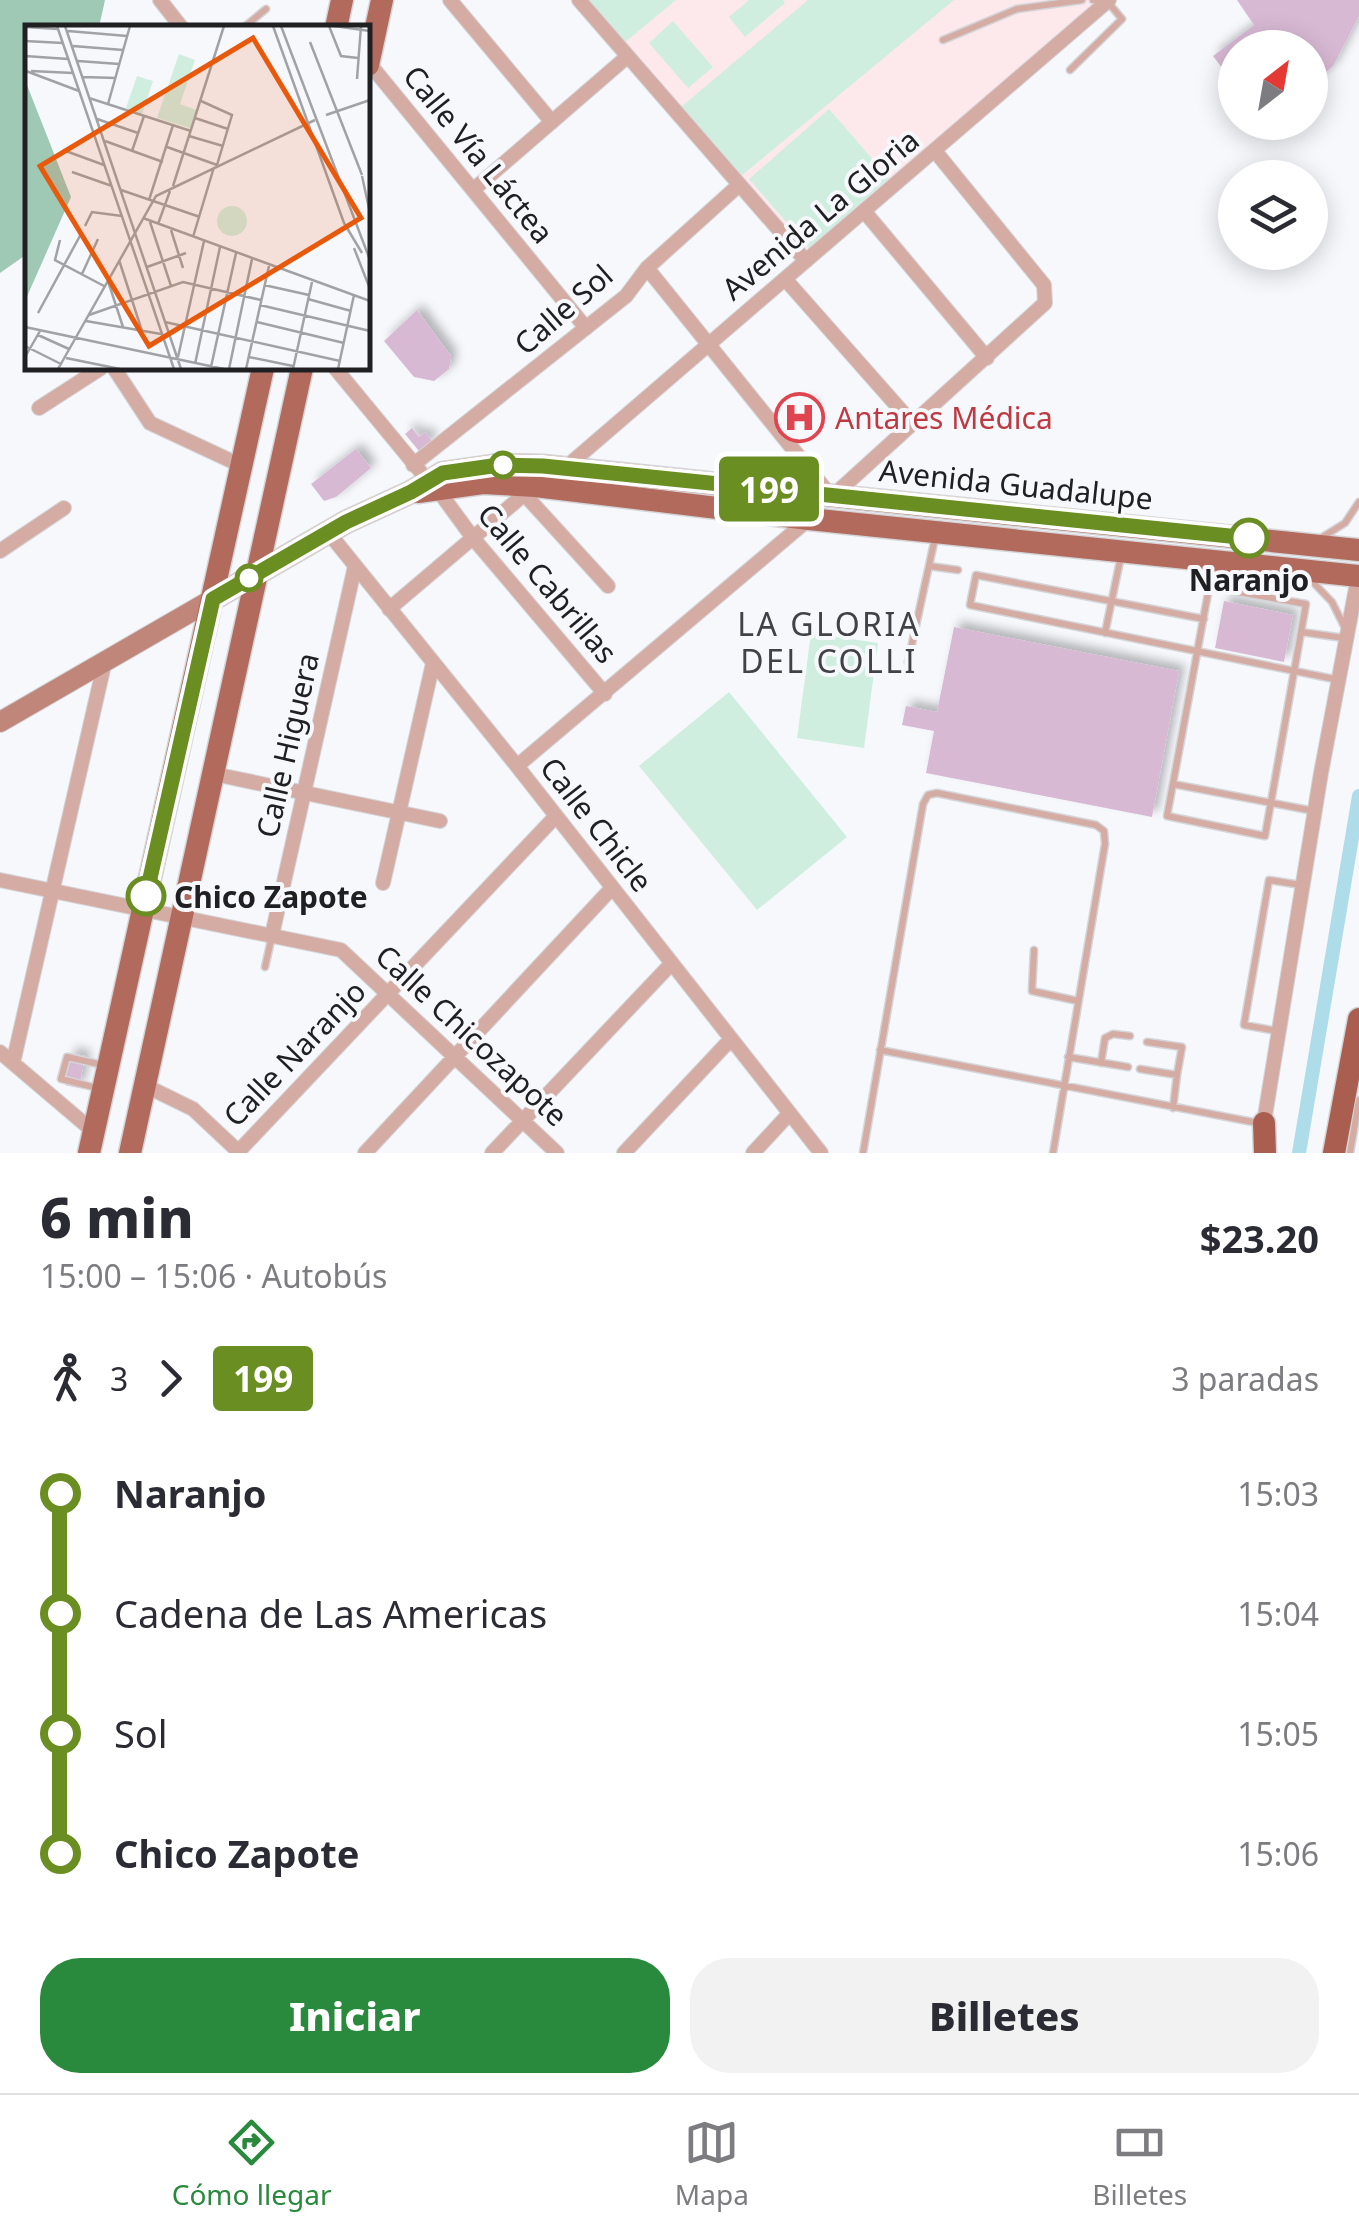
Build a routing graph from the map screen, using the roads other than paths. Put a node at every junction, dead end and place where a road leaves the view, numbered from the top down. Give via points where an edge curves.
1 (160, 0) edge
2 (342, 0) edge
3 (382, 0) edge
4 (450, 0) edge
5 (579, 0) edge
6 (1082, 0) edge
7 (1100, 0) edge
8 (266, 9) dead end
9 (180, 25) edge
10 (247, 25) edge
11 (337, 25) edge
12 (943, 40) dead end
13 (370, 55) edge
14 (628, 56) junction
15 (370, 66) edge
16 (1070, 70) dead end
17 (552, 122) junction
18 (936, 151) junction
19 (740, 185) junction
20 (473, 190) junction
21 (864, 211) junction
22 (806, 261) junction
23 (647, 268) junction
24 (785, 279) junction
25 (586, 328) junction
26 (709, 345) junction
27 (986, 358) junction
28 (98, 370) edge
29 (115, 370) edge
30 (263, 370) edge
31 (302, 370) edge
32 (336, 370) edge
33 (40, 408) dead end
34 (913, 424) junction
35 (242, 466) junction
36 (565, 468) junction
37 (423, 482) junction
38 (530, 490) junction
39 (824, 495) junction
40 (1359, 502) edge
41 (64, 508) dead end
42 (808, 519) junction
43 (328, 532) junction
44 (936, 532) junction
45 (474, 538) junction
46 (1300, 543) junction
47 (1359, 550) edge
48 (0, 551) edge
49 (1122, 551) junction
50 (1214, 560) junction
51 (355, 566) junction
52 (929, 566) junction
53 (1296, 569) junction
54 (958, 570) dead end
55 (258, 573) junction
56 (1359, 574) edge
57 (608, 586) dead end
58 (1210, 587) junction
59 (213, 599) junction
60 (1112, 601) junction
61 (390, 609) junction
62 (1204, 619) junction
63 (1105, 632) junction
64 (1301, 632) junction
65 (1351, 638) edge
66 (1198, 651) junction
67 (105, 662) junction
68 (908, 662) dead end
69 (433, 663) junction
70 (1296, 671) junction
71 (1339, 676) junction
72 (605, 694) junction
73 (0, 722) edge
74 (517, 766) junction
75 (214, 774) junction
76 (1173, 784) junction
77 (304, 794) junction
78 (1270, 803) junction
79 (399, 812) junction
80 (1315, 812) junction
81 (556, 816) junction
82 (440, 821) dead end
83 (0, 880) edge
84 (383, 883) dead end
85 (1302, 885) junction
86 (612, 888) junction
87 (52, 890) junction
88 (144, 909) junction
89 (183, 916) junction
90 (272, 935) junction
91 (1034, 950) dead end
92 (672, 963) junction
93 (265, 967) dead end
94 (388, 994) junction
95 (1078, 1001) junction
96 (1359, 1019) edge
97 (1278, 1031) junction
98 (1130, 1036) dead end
99 (731, 1038) junction
100 (1147, 1042) dead end
101 (880, 1050) junction
102 (0, 1052) edge
103 (455, 1057) junction
104 (1068, 1058) junction
105 (13, 1062) junction
106 (1101, 1063) junction
107 (109, 1066) junction
108 (1128, 1067) dead end
109 (1140, 1070) dead end
110 (1177, 1076) junction
111 (60, 1079) junction
112 (146, 1086) junction
113 (1064, 1086) junction
114 (42, 1088) junction
115 (104, 1090) junction
116 (1359, 1100) edge
117 (1172, 1108) junction
118 (790, 1114) junction
119 (523, 1121) junction
120 (1264, 1123) junction
121 (92, 1142) edge
122 (238, 1152) edge
123 (130, 1153) edge
124 (365, 1153) edge
125 (492, 1153) edge
126 (557, 1153) edge
127 (624, 1153) edge
128 (753, 1153) edge
129 (820, 1153) edge
130 (863, 1153) edge
131 (1053, 1153) edge
132 (1262, 1153) edge
133 (1334, 1153) edge
134 (1350, 1153) edge

1 - 9 street
2 - 11 main road
3 - 13 main road
4 - 17 street
5 - 14 street
6 - 12 lane via 1017,9
7 - 16 lane via 1122,20
7 - 18 street, Avenida La Gloria
8 - 10 lane
14 - 17 street
14 - 19 street
15 - 20 street, Calle Vía Láctea
17 - 20 street
18 - 21 street, Avenida La Gloria
18 - 27 street via 1044,285 1040,311
19 - 22 street
19 - 23 street, Calle Sol
20 - 25 street, Calle Vía Láctea
21 - 22 street, Avenida La Gloria
21 - 27 street
22 - 24 street, Avenida La Gloria
23 - 25 street, Calle Sol via 626,296
23 - 26 street
24 - 26 street, Avenida La Gloria
24 - 34 street
25 - 37 street, Calle Sol
26 - 36 street, Avenida La Gloria
26 - 39 street
27 - 34 street
28 - 33 street
29 - 35 street via 150,423
30 - 35 main road
31 - 55 main road
32 - 37 street, Calle Cabrillas
34 - 39 street
35 - 59 main road
36 - 37 main road, Avenida Guadalupe via 457,468
36 - 39 main road, Avenida Guadalupe
37 - 38 main road, Avenida Guadalupe
37 - 43 main road
37 - 45 street, Calle Cabrillas
38 - 42 main road, Avenida Guadalupe
38 - 45 street
38 - 57 street
39 - 42 street
39 - 46 main road, Avenida Guadalupe
40 - 46 lane via 1336,530
41 - 48 street
42 - 44 main road, Avenida Guadalupe
42 - 72 street
43 - 51 street, Calle Chicle
43 - 55 main road
44 - 49 main road, Avenida Guadalupe
44 - 52 lane
45 - 61 street
45 - 72 street, Calle Cabrillas
46 - 47 main road, Avenida Guadalupe
49 - 50 main road, Avenida Guadalupe
49 - 60 lane
50 - 53 main road, Avenida Guadalupe
50 - 58 lane
51 - 61 street, Calle Chicle
51 - 77 street, Calle Higuera
52 - 54 lane
52 - 68 lane
53 - 56 main road, Avenida Guadalupe
53 - 65 lane via 1324,592
55 - 59 main road
55 - 75 main road
56 - 65 street
58 - 62 lane
58 - 64 lane via 1306,604
59 - 67 main road
59 - 88 main road
60 - 62 lane
60 - 63 lane
60 - 63 lane via 976,575 970,605
61 - 69 street, Calle Chicle
62 - 66 lane
63 - 66 lane
64 - 65 lane
64 - 70 lane
65 - 71 street
66 - 70 lane
66 - 76 lane
67 - 73 main road
67 - 87 street
69 - 74 street, Calle Chicle
69 - 79 street
70 - 71 lane
70 - 78 lane
71 - 80 street
72 - 74 street
74 - 81 street, Calle Chicle
75 - 77 street
75 - 89 main road
76 - 78 lane
76 - 78 lane via 1167,816 1265,836
77 - 79 street
77 - 90 street, Calle Higuera
78 - 80 lane
79 - 82 street
79 - 84 street
80 - 85 street
81 - 86 street, Calle Chicle
81 - 94 street, Calle Naranjo
83 - 87 street, Calle Chicozapote
85 - 97 street
85 - 97 lane via 1269,880 1244,1024
86 - 92 street, Calle Chicle
86 - 103 street
87 - 88 street, Calle Chicozapote
87 - 105 street
88 - 89 street, Calle Chicozapote
88 - 107 main road
89 - 90 street, Calle Chicozapote
89 - 112 main road
90 - 93 lane
90 - 94 street, Calle Chicozapote via 341,950
91 - 95 lane via 1032,991
92 - 99 street, Calle Chicle
92 - 119 street
94 - 103 street, Calle Chicozapote
94 - 122 street, Calle Naranjo
95 - 101 lane via 1104,830 928,795
95 - 104 lane
96 - 133 highway
97 - 120 street
98 - 106 lane via 1105,1038
99 - 118 street, Calle Chicle
99 - 127 street
100 - 110 lane via 1182,1047
101 - 113 lane
101 - 130 lane
102 - 105 street
103 - 119 street, Calle Chicozapote
103 - 124 street
104 - 106 lane
104 - 113 lane
105 - 114 street
106 - 108 lane
107 - 111 lane via 67,1057
107 - 115 main road
109 - 110 lane
110 - 117 lane
111 - 114 lane
111 - 115 lane
112 - 122 street via 193,1108
112 - 123 main road
113 - 117 lane
113 - 131 lane
114 - 121 street
115 - 121 main road
116 - 134 lane
117 - 120 lane
118 - 128 street
118 - 129 street, Calle Chicle
119 - 125 street
119 - 126 street, Calle Chicozapote
120 - 132 highway

